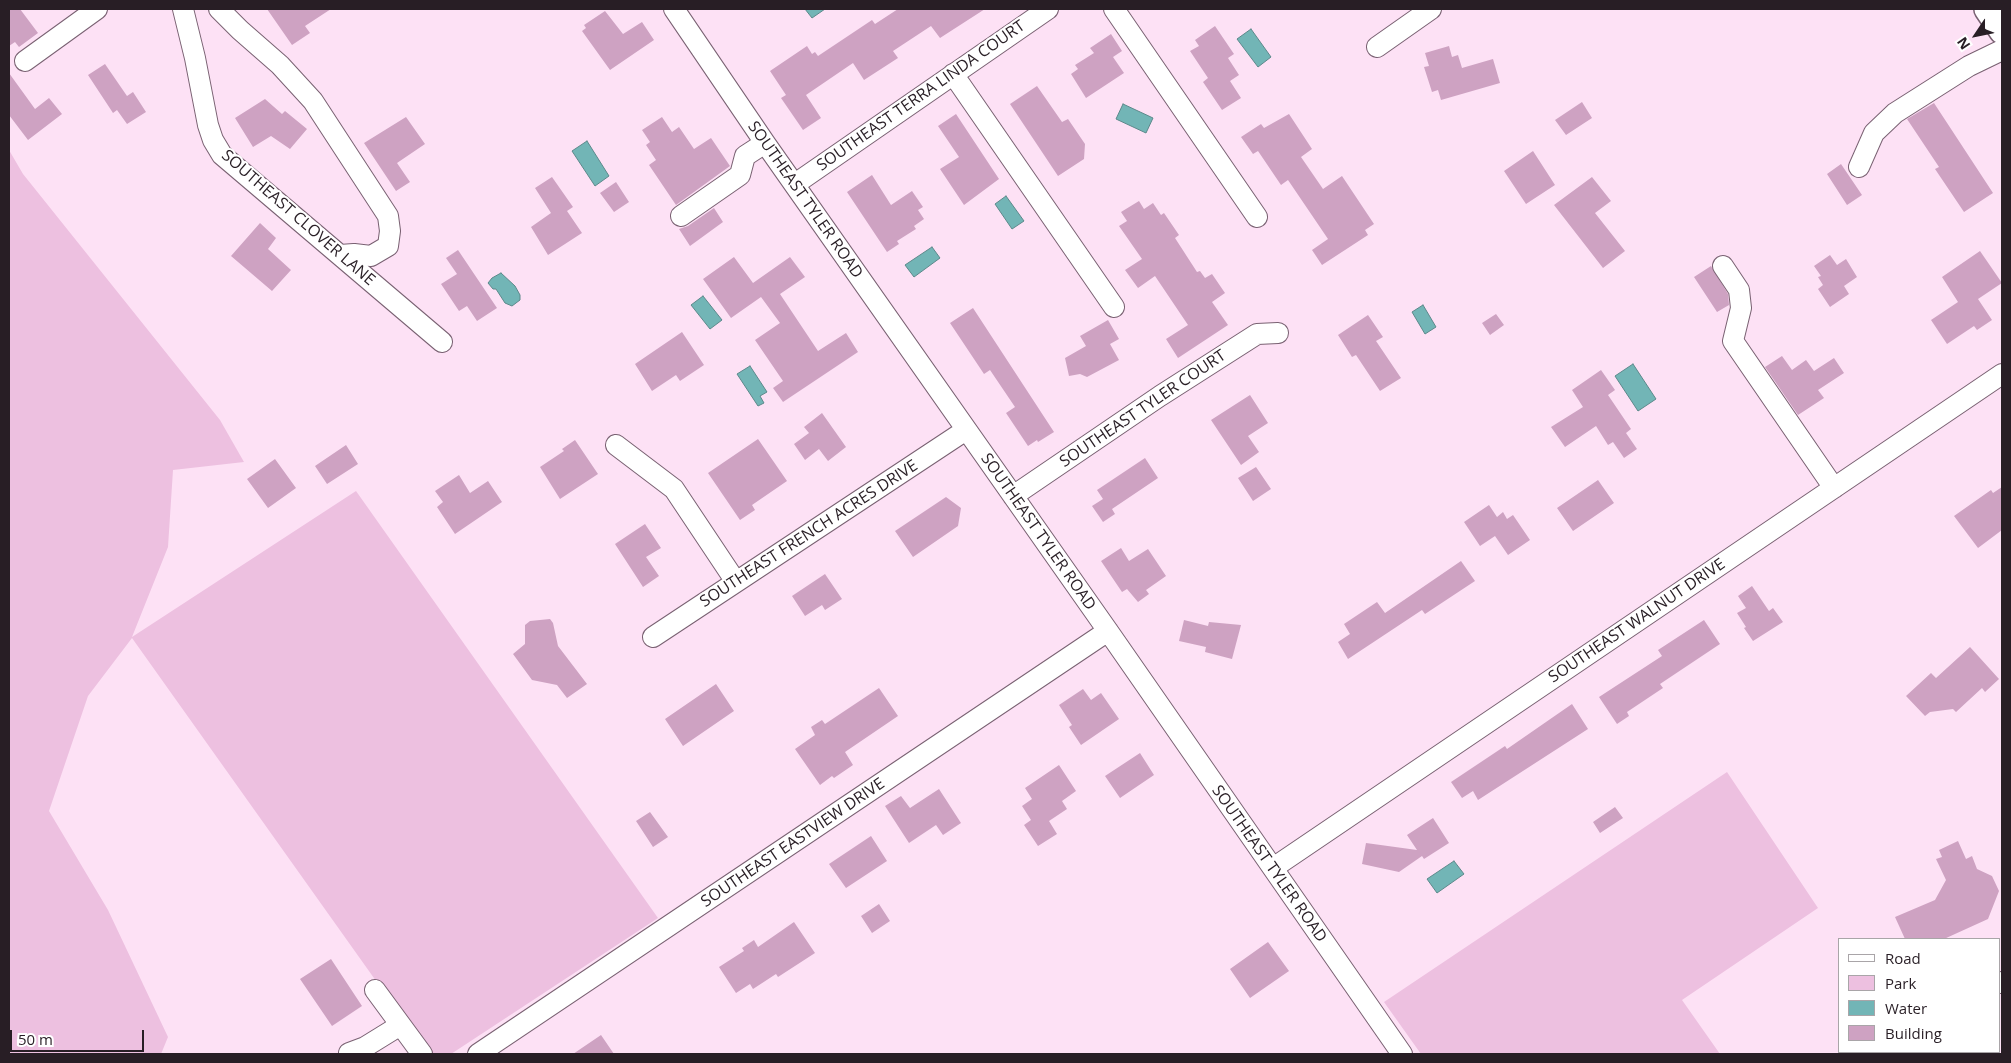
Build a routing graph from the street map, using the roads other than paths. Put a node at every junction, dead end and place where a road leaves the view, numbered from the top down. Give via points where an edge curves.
1 (97, 9) edge
2 (183, 9) edge
3 (219, 9) edge
4 (674, 9) edge
5 (1048, 9) edge
6 (1114, 9) edge
7 (1431, 9) edge
8 (1987, 9) edge
9 (2002, 31) edge
10 (1377, 47) dead end
11 (2002, 50) edge
12 (25, 61) dead end
13 (953, 74) junction
14 (765, 143) junction
15 (1859, 167) dead end
16 (795, 184) junction
17 (681, 216) dead end
18 (1257, 217) dead end
19 (340, 255) junction
20 (1723, 266) dead end
21 (1114, 307) dead end
22 (1278, 333) dead end
23 (442, 342) dead end
24 (2002, 374) edge
25 (966, 430) junction
26 (616, 445) dead end
27 (1834, 488) junction
28 (1013, 496) junction
29 (736, 582) junction
30 (1108, 631) junction
31 (653, 637) dead end
32 (1272, 868) junction
33 (375, 990) dead end
34 (399, 1026) junction
35 (350, 1053) dead end
36 (422, 1054) edge
37 (478, 1054) edge
38 (1402, 1054) edge

1 - 12 street
2 - 19 street, SOUTHEAST CLOVER LANE via 208,125 222,156
3 - 19 street via 280,65 313,101 388,216 388,246 371,256
4 - 14 street, SOUTHEAST TYLER ROAD
5 - 13 street, SOUTHEAST TERRA LINDA COURT
6 - 18 street
7 - 10 street
8 - 9 main road
11 - 15 street via 1969,66 1895,113 1874,133
13 - 16 street, SOUTHEAST TERRA LINDA COURT
13 - 21 street
14 - 16 street, SOUTHEAST TYLER ROAD
14 - 17 street via 745,156 740,175
16 - 25 street, SOUTHEAST TYLER ROAD
19 - 23 street, SOUTHEAST CLOVER LANE
20 - 27 street via 1739,290 1741,308 1733,341
22 - 28 street, SOUTHEAST TYLER COURT via 1258,334
24 - 27 street, SOUTHEAST WALNUT DRIVE
25 - 28 street, SOUTHEAST TYLER ROAD
25 - 29 street, SOUTHEAST FRENCH ACRES DRIVE
26 - 29 street via 674,489
27 - 32 street, SOUTHEAST WALNUT DRIVE
28 - 30 street, SOUTHEAST TYLER ROAD
29 - 31 street, SOUTHEAST FRENCH ACRES DRIVE
30 - 32 street, SOUTHEAST TYLER ROAD
30 - 37 street, SOUTHEAST EASTVIEW DRIVE
32 - 38 street, SOUTHEAST TYLER ROAD
33 - 34 street
34 - 35 street
34 - 36 street

